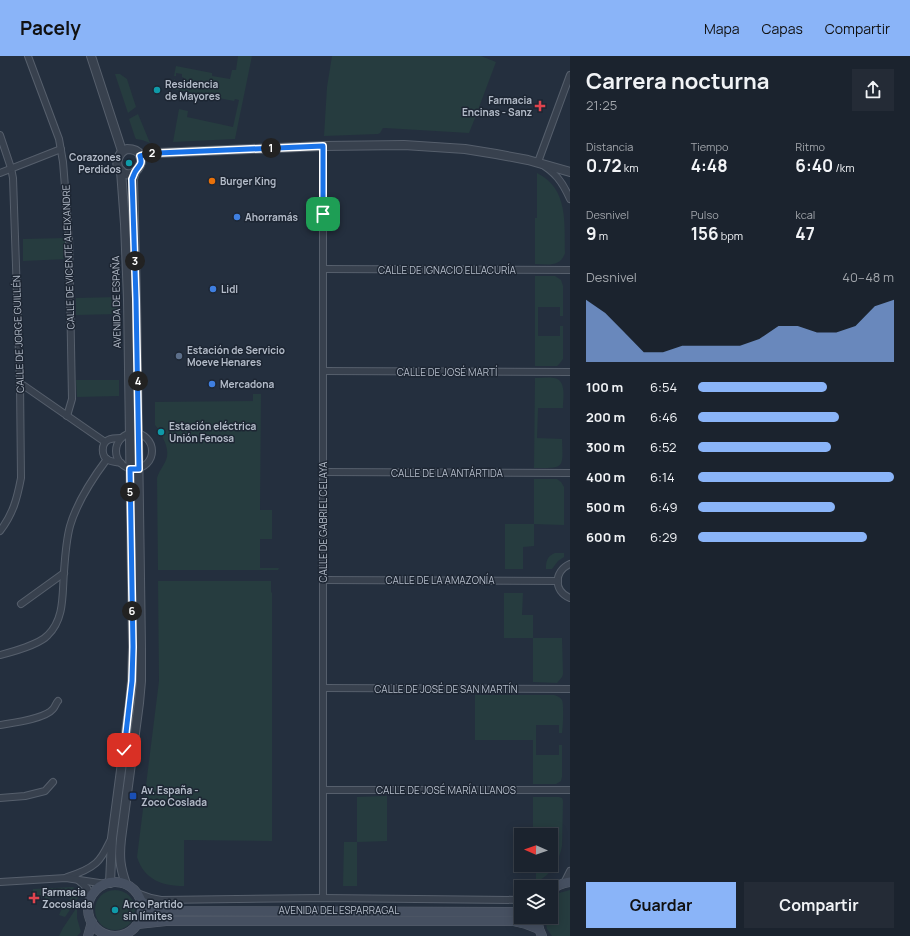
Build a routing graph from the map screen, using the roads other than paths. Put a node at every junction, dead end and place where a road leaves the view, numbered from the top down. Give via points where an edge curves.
1 (28, 56) edge
2 (91, 56) edge
3 (570, 75) edge
4 (0, 135) edge
5 (323, 146) junction
6 (61, 149) junction
7 (122, 151) junction
8 (140, 156) junction
9 (538, 162) junction
10 (11, 168) junction
11 (121, 171) junction
12 (135, 172) junction
13 (0, 173) edge
14 (569, 173) edge
15 (570, 199) edge
16 (323, 269) junction
17 (570, 270) edge
18 (323, 371) junction
19 (570, 372) edge
20 (20, 383) junction
21 (67, 416) junction
22 (134, 433) junction
23 (121, 438) junction
24 (105, 442) junction
25 (107, 459) junction
26 (121, 464) junction
27 (130, 469) junction
28 (139, 469) junction
29 (323, 472) junction
30 (570, 473) edge
31 (0, 531) edge
32 (570, 564) edge
33 (64, 573) junction
34 (323, 580) junction
35 (558, 581) junction
36 (570, 598) edge
37 (21, 604) dead end
38 (0, 654) edge
39 (323, 688) junction
40 (570, 689) edge
41 (58, 700) dead end
42 (0, 725) edge
43 (52, 782) dead end
44 (323, 790) junction
45 (570, 790) edge
46 (0, 798) edge
47 (112, 838) junction
48 (570, 871) edge
49 (66, 878) junction
50 (77, 879) junction
51 (0, 882) edge
52 (108, 883) junction
53 (567, 883) edge
54 (126, 884) junction
55 (91, 897) junction
56 (139, 897) junction
57 (323, 898) junction
58 (514, 900) edge
59 (514, 912) edge
60 (92, 922) junction
61 (138, 924) junction
62 (541, 933) edge
63 (88, 936) edge
64 (111, 936) edge

1 - 6 street, CALLE DE VICENTE ALEIXANDRE
2 - 7 street
3 - 9 street
4 - 10 street, CALLE DE JORGE GUILLÉN
5 - 8 street via 152,153
5 - 9 street via 404,145 465,149
5 - 16 street, CALLE DE GABRIEL CELAYA
6 - 10 street
6 - 21 street, CALLE DE VICENTE ALEIXANDRE via 70,265 72,399
7 - 8 street via 133,149
7 - 11 street via 117,160
8 - 12 street via 141,164
9 - 14 street
9 - 15 street via 554,173
10 - 13 street
10 - 20 street, CALLE DE JORGE GUILLÉN
11 - 12 street via 129,174
11 - 22 street, AVENIDA DE ESPAÑA via 126,231
12 - 22 street, AVENIDA DE ESPAÑA via 132,179 137,306
16 - 17 street, CALLE DE IGNACIO ELLACURÍA
16 - 18 street, CALLE DE GABRIEL CELAYA
18 - 19 street, CALLE DE JOSÉ MARTÍ
18 - 29 street, CALLE DE GABRIEL CELAYA
20 - 21 street
20 - 31 street, CALLE DE JORGE GUILLÉN via 21,478 12,513
21 - 24 street
22 - 23 street
22 - 27 street, AVENIDA DE ESPAÑA
22 - 28 street, AVENIDA DE ESPAÑA
22 - 28 street via 143,435 152,447 150,459
23 - 24 street
23 - 26 street via 116,448 117,459
24 - 25 street via 103,454
25 - 26 street
25 - 33 street via 90,484 70,526
26 - 27 street
27 - 28 street
27 - 47 street, AVENIDA DE ESPAÑA via 132,681
28 - 54 street, AVENIDA DE ESPAÑA via 141,681 120,851 121,868
29 - 30 street, CALLE DE LA ANTÁRTIDA
29 - 34 street, CALLE DE GABRIEL CELAYA
32 - 35 street via 560,571
33 - 37 street
33 - 38 street via 60,612 48,636 37,643
34 - 35 street, CALLE DE LA AMAZONÍA
34 - 39 street, CALLE DE GABRIEL CELAYA
35 - 36 street via 560,591
39 - 40 street, CALLE DE JOSÉ DE SAN MARTÍN
39 - 44 street, CALLE DE GABRIEL CELAYA
41 - 42 street via 52,710 43,716
43 - 46 street via 45,791
44 - 45 street, CALLE DE JOSÉ MARÍA LLANOS
44 - 57 street, CALLE DE GABRIEL CELAYA
47 - 49 street, AVENIDA DE ESPAÑA via 96,863
47 - 52 street, AVENIDA DE ESPAÑA
48 - 53 street
49 - 50 street
49 - 51 street
50 - 52 street
50 - 55 street via 87,888
52 - 54 main road
52 - 55 main road
54 - 56 main road
55 - 60 main road via 88,909
56 - 57 street, AVENIDA DEL ESPARRAGAL via 161,900
56 - 59 main road, AVENIDA DEL ESPARRAGAL via 151,909 166,911
56 - 61 main road via 142,913
57 - 58 street, AVENIDA DEL ESPARRAGAL
60 - 63 main road
60 - 64 main road via 100,931
61 - 62 main road, AVENIDA DEL ESPARRAGAL via 166,921 513,921 526,924
61 - 64 main road via 126,934

